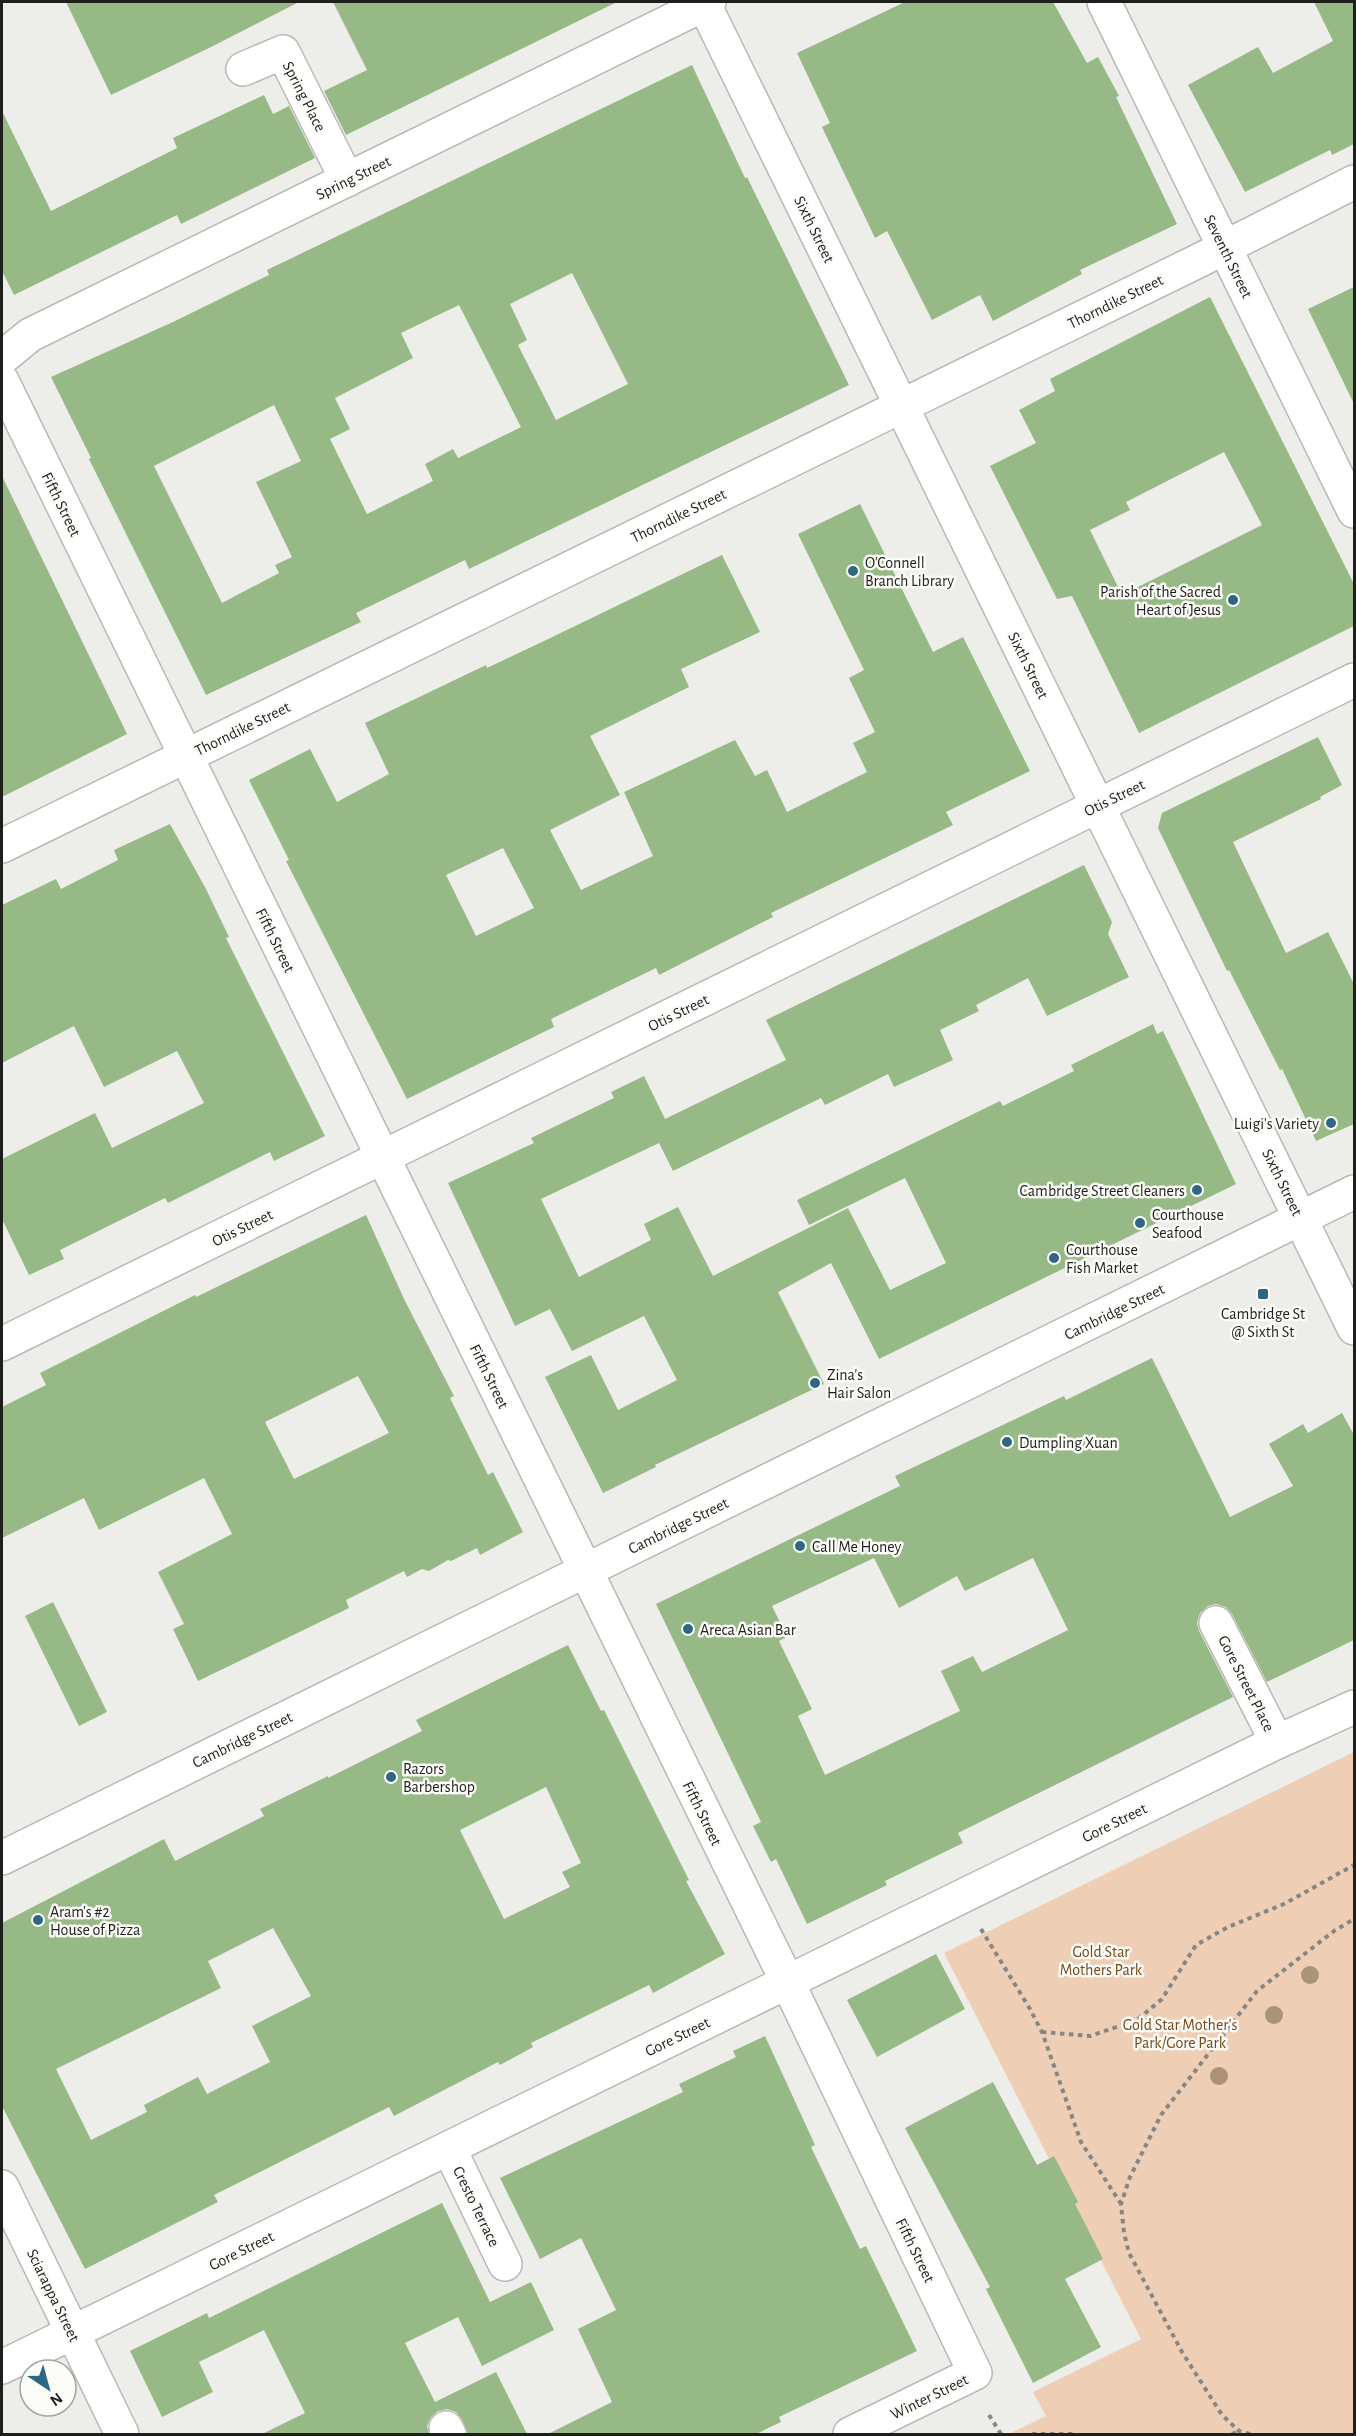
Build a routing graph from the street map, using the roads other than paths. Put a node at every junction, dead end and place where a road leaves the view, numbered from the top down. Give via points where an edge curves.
1 (706, 2) edge
2 (1104, 2) edge
3 (243, 69) dead end
4 (347, 180) junction
5 (1354, 182) edge
6 (1225, 247) junction
7 (2, 358) edge
8 (2, 381) edge
9 (902, 405) junction
10 (1354, 511) edge
11 (1354, 680) edge
12 (185, 756) junction
13 (1098, 804) junction
14 (2, 846) edge
15 (383, 1157) junction
16 (1354, 1192) edge
17 (1301, 1219) junction
18 (1354, 1328) edge
19 (2, 1344) edge
20 (586, 1570) junction
21 (1216, 1623) dead end
22 (1354, 1707) edge
23 (1277, 1743) junction
24 (2, 1858) edge
25 (787, 1981) junction
26 (449, 2148) junction
27 (2, 2187) edge
28 (505, 2264) dead end
29 (72, 2332) junction
30 (2, 2367) edge
31 (975, 2373) joint
32 (122, 2434) edge
33 (850, 2434) edge

1 - 4 street, Spring Street
1 - 9 street, Sixth Street
2 - 6 street, Seventh Street
3 - 4 street, Spring Place via 283,52
4 - 7 street, Spring Street via 30,335
5 - 6 street, Thorndike Street
6 - 9 street, Thorndike Street
6 - 10 street, Seventh Street
8 - 12 street, Fifth Street
9 - 12 street, Thorndike Street
9 - 13 street, Sixth Street
11 - 13 street, Otis Street
12 - 14 street, Thorndike Street
12 - 15 street, Fifth Street
13 - 15 street, Otis Street
13 - 17 street, Sixth Street
15 - 19 street, Otis Street
15 - 20 street, Fifth Street
16 - 17 street, Cambridge Street
17 - 18 street, Sixth Street
17 - 20 street, Cambridge Street
20 - 24 street, Cambridge Street
20 - 25 street, Fifth Street
21 - 23 street, Gore Street Place
22 - 23 street, Gore Street
23 - 25 street, Gore Street
25 - 26 street, Gore Street
25 - 31 street, Fifth Street
26 - 28 street, Cresto Terrace
26 - 29 street, Gore Street
27 - 29 street, Sciarappa Street
29 - 30 street, Gore Street
29 - 32 street, Sciarappa Street
31 - 33 street, Winter Street

